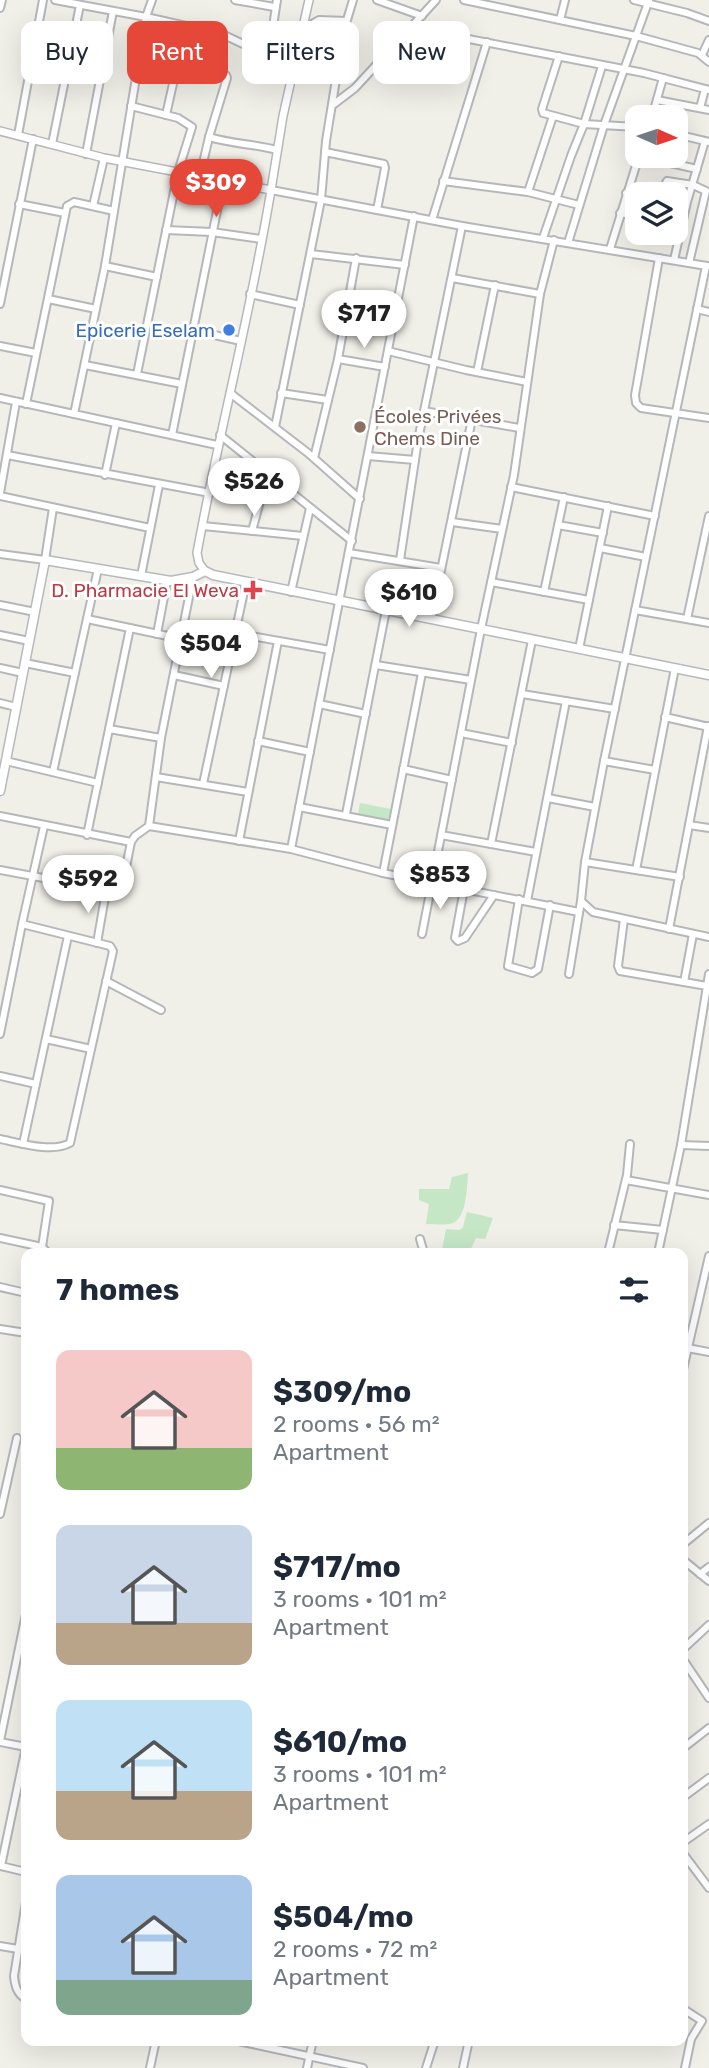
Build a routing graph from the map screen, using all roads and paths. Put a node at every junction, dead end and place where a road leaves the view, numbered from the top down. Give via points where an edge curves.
1 (2, 0) edge
2 (43, 0) edge
3 (55, 0) edge
4 (152, 0) edge
5 (235, 0) edge
6 (309, 0) edge
7 (353, 0) edge
8 (377, 0) edge
9 (436, 0) edge
10 (464, 0) edge
11 (565, 0) edge
12 (634, 0) edge
13 (648, 1) edge
14 (76, 3) edge
15 (275, 3) edge
16 (0, 8) edge
17 (113, 11) junction
18 (422, 16) junction
19 (146, 18) junction
20 (560, 20) junction
21 (709, 20) edge
22 (162, 21) edge
23 (273, 21) edge
24 (303, 21) edge
25 (317, 21) edge
26 (346, 21) joint
27 (417, 21) edge
28 (636, 36) junction
29 (470, 39) edge
30 (709, 40) edge
31 (487, 42) junction
32 (702, 55) junction
33 (559, 56) junction
34 (709, 62) edge
35 (602, 66) junction
36 (373, 69) edge
37 (623, 69) junction
38 (663, 78) junction
39 (173, 84) edge
40 (226, 84) edge
41 (290, 84) edge
42 (337, 84) edge
43 (707, 89) edge
44 (657, 100) junction
45 (334, 104) junction
46 (656, 105) edge
47 (131, 106) junction
48 (700, 108) junction
49 (709, 110) edge
50 (166, 115) junction
51 (553, 116) junction
52 (584, 124) junction
53 (604, 125) junction
54 (625, 126) edge
55 (0, 131) edge
56 (18, 135) junction
57 (209, 137) junction
58 (688, 137) edge
59 (33, 139) junction
60 (707, 142) edge
61 (52, 144) junction
62 (277, 150) junction
63 (325, 152) junction
64 (86, 154) junction
65 (104, 158) junction
66 (122, 160) junction
67 (688, 167) edge
68 (697, 169) junction
69 (178, 172) junction
70 (200, 176) junction
71 (223, 181) junction
72 (443, 181) junction
73 (688, 184) edge
74 (693, 185) junction
75 (271, 190) junction
76 (528, 192) junction
77 (625, 197) edge
78 (556, 198) junction
79 (688, 198) edge
80 (321, 200) junction
81 (19, 204) junction
82 (579, 205) junction
83 (93, 206) junction
84 (377, 210) junction
85 (114, 211) junction
86 (65, 213) junction
87 (621, 213) junction
88 (625, 214) edge
89 (414, 216) junction
90 (432, 220) junction
91 (461, 226) junction
92 (166, 230) junction
93 (212, 232) junction
94 (543, 238) junction
95 (261, 239) junction
96 (554, 240) junction
97 (568, 243) junction
98 (0, 245) edge
99 (676, 245) edge
100 (11, 247) junction
101 (610, 249) junction
102 (311, 254) junction
103 (356, 258) junction
104 (659, 258) junction
105 (674, 260) junction
106 (689, 263) junction
107 (405, 265) junction
108 (105, 266) junction
109 (707, 266) edge
110 (157, 277) junction
111 (452, 278) junction
112 (495, 285) junction
113 (540, 294) junction
114 (250, 295) junction
115 (48, 299) junction
116 (0, 304) edge
117 (300, 305) junction
118 (96, 309) junction
119 (697, 309) junction
120 (709, 312) edge
121 (192, 330) junction
122 (241, 341) junction
123 (0, 346) edge
124 (388, 351) junction
125 (36, 353) junction
126 (338, 359) junction
127 (433, 362) junction
128 (85, 365) junction
129 (385, 367) junction
130 (477, 372) junction
131 (138, 374) junction
132 (527, 382) junction
133 (182, 384) junction
134 (230, 393) junction
135 (281, 393) junction
136 (0, 398) edge
137 (328, 400) junction
138 (16, 402) junction
139 (26, 404) junction
140 (424, 411) junction
141 (676, 413) junction
142 (74, 414) junction
143 (709, 418) edge
144 (472, 419) junction
145 (116, 423) junction
146 (275, 427) junction
147 (519, 428) junction
148 (172, 435) junction
149 (220, 435) junction
150 (218, 445) junction
151 (7, 456) junction
152 (368, 456) junction
153 (314, 458) junction
154 (415, 460) junction
155 (268, 472) junction
156 (105, 475) junction
157 (159, 485) junction
158 (511, 487) junction
159 (209, 493) junction
160 (0, 494) edge
161 (564, 497) junction
162 (360, 499) junction
163 (608, 506) junction
164 (53, 508) junction
165 (310, 508) junction
166 (654, 516) junction
167 (709, 516) edge
168 (452, 522) junction
169 (558, 525) junction
170 (203, 526) junction
171 (150, 528) junction
172 (502, 529) junction
173 (252, 531) junction
174 (603, 533) junction
175 (303, 536) junction
176 (352, 541) junction
177 (600, 548) junction
178 (349, 553) junction
179 (0, 554) edge
180 (646, 557) junction
181 (44, 560) junction
182 (400, 560) junction
183 (441, 568) junction
184 (98, 569) junction
185 (205, 571) junction
186 (141, 576) junction
187 (193, 577) junction
188 (167, 581) junction
189 (246, 582) junction
190 (491, 582) junction
191 (291, 592) junction
192 (544, 592) junction
193 (589, 600) junction
194 (340, 601) junction
195 (0, 605) edge
196 (386, 610) junction
197 (635, 610) junction
198 (35, 612) junction
199 (87, 619) junction
200 (431, 619) junction
201 (687, 619) junction
202 (709, 623) edge
203 (130, 628) junction
204 (481, 629) junction
205 (234, 633) junction
206 (157, 634) junction
207 (0, 635) edge
208 (182, 639) junction
209 (532, 640) junction
210 (29, 641) junction
211 (278, 641) junction
212 (579, 649) junction
213 (330, 650) junction
214 (625, 659) junction
215 (25, 663) junction
216 (376, 665) junction
217 (0, 668) edge
218 (675, 668) junction
219 (23, 673) junction
220 (75, 673) junction
221 (422, 673) junction
222 (174, 675) junction
223 (709, 675) edge
224 (471, 680) junction
225 (223, 686) junction
226 (522, 694) junction
227 (566, 701) junction
228 (0, 703) edge
229 (319, 704) junction
230 (16, 707) junction
231 (615, 709) junction
232 (366, 713) junction
233 (664, 718) junction
234 (708, 727) edge
235 (109, 729) junction
236 (461, 733) junction
237 (161, 738) junction
238 (258, 741) junction
239 (512, 743) junction
240 (310, 752) junction
241 (6, 761) junction
242 (604, 761) junction
243 (404, 769) junction
244 (655, 770) junction
245 (53, 772) junction
246 (156, 777) junction
247 (452, 780) junction
248 (98, 783) junction
249 (203, 784) junction
250 (0, 791) edge
251 (248, 792) junction
252 (548, 798) junction
253 (299, 807) junction
254 (596, 807) junction
255 (346, 814) junction
256 (0, 817) edge
257 (393, 825) junction
258 (690, 825) junction
259 (44, 826) junction
260 (149, 826) junction
261 (709, 828) edge
262 (87, 835) junction
263 (441, 835) junction
264 (239, 841) junction
265 (131, 842) junction
266 (491, 845) junction
267 (291, 849) junction
268 (536, 852) junction
269 (585, 862) junction
270 (0, 870) edge
271 (636, 870) junction
272 (383, 873) junction
273 (32, 877) junction
274 (680, 877) junction
275 (432, 884) junction
276 (464, 890) junction
277 (106, 891) junction
278 (494, 895) junction
279 (519, 899) junction
280 (527, 901) junction
281 (581, 901) junction
282 (550, 905) junction
283 (579, 912) junction
284 (624, 919) junction
285 (22, 924) junction
286 (669, 929) junction
287 (693, 933) junction
288 (422, 934) dead end
289 (68, 936) junction
290 (709, 937) edge
291 (97, 943) junction
292 (569, 974) dead end
293 (709, 974) edge
294 (0, 981) edge
295 (106, 981) junction
296 (684, 982) junction
297 (10, 983) junction
298 (707, 986) junction
299 (161, 1010) dead end
300 (0, 1034) edge
301 (46, 1039) junction
302 (699, 1039) junction
303 (709, 1041) edge
304 (91, 1049) junction
305 (0, 1076) edge
306 (36, 1084) junction
307 (0, 1139) edge
308 (23, 1144) junction
309 (630, 1144) dead end
310 (681, 1145) junction
311 (709, 1146) edge
312 (626, 1180) junction
313 (673, 1188) junction
314 (0, 1190) edge
315 (709, 1195) edge
316 (614, 1225) junction
317 (663, 1230) junction
318 (0, 1238) edge
319 (420, 1239) dead end
320 (38, 1248) edge
321 (45, 1248) edge
322 (423, 1248) edge
323 (609, 1248) edge
324 (659, 1248) edge
325 (709, 1256) edge
326 (0, 1287) edge
327 (21, 1292) edge
328 (700, 1295) junction
329 (709, 1298) edge
330 (0, 1329) edge
331 (21, 1332) edge
332 (688, 1337) edge
333 (688, 1348) edge
334 (709, 1352) edge
335 (17, 1438) dead end
336 (0, 1514) edge
337 (709, 1523) edge
338 (688, 1540) edge
339 (688, 1564) edge
340 (709, 1567) edge
341 (701, 1574) junction
342 (709, 1581) edge
343 (709, 1625) edge
344 (21, 1643) edge
345 (688, 1644) edge
346 (688, 1666) edge
347 (690, 1668) joint
348 (709, 1698) edge
349 (709, 1728) edge
350 (0, 1742) edge
351 (688, 1744) edge
352 (21, 1746) edge
353 (21, 1770) edge
354 (709, 1778) edge
355 (688, 1794) edge
356 (709, 1824) edge
357 (688, 1839) edge
358 (688, 1860) edge
359 (0, 1866) edge
360 (21, 1871) edge
361 (709, 1888) edge
362 (21, 1931) edge
363 (0, 1946) edge
364 (18, 1949) junction
365 (16, 1964) junction
366 (21, 1965) edge
367 (21, 1996) edge
368 (688, 2012) edge
369 (702, 2021) junction
370 (709, 2026) edge
371 (155, 2046) edge
372 (263, 2046) edge
373 (277, 2046) edge
374 (312, 2046) edge
375 (434, 2046) edge
376 (468, 2046) edge
377 (277, 2049) junction
378 (309, 2057) junction
379 (150, 2068) edge
380 (307, 2068) edge
381 (363, 2068) edge
382 (426, 2068) edge
383 (463, 2068) edge
384 (684, 2068) edge

1 - 16 street
2 - 56 street
3 - 14 street
4 - 19 street
5 - 15 street
6 - 24 street
7 - 26 street
8 - 18 street
9 - 18 street
10 - 20 street
11 - 20 street
12 - 13 street
13 - 21 street
13 - 28 street
14 - 17 street
14 - 61 street
15 - 23 street
17 - 19 street
17 - 64 street
18 - 27 street
19 - 22 street
19 - 47 street
20 - 28 street
25 - 26 street
28 - 32 street
28 - 37 street
29 - 31 street
30 - 32 street
31 - 33 street
31 - 72 street
32 - 34 street
33 - 35 street
33 - 51 street via 542,108
35 - 37 street
35 - 52 street
36 - 45 street
37 - 38 street
37 - 53 street
38 - 43 street
38 - 44 street
39 - 50 street
40 - 57 street
41 - 62 street
42 - 45 street
43 - 48 street
44 - 46 street
44 - 48 street
45 - 63 street
47 - 50 street
47 - 66 street
48 - 49 street
50 - 69 street via 192,127
51 - 52 street
51 - 76 street
52 - 53 street
52 - 78 street
53 - 54 street
53 - 82 street
55 - 56 street
56 - 59 street
57 - 62 street
57 - 70 street
58 - 60 street
59 - 61 street
59 - 81 street
60 - 68 street
61 - 64 street
62 - 75 street
63 - 80 street
63 - 84 street via 384,164
64 - 65 street
65 - 66 street
65 - 83 street
66 - 69 street
66 - 85 street
67 - 68 street
68 - 74 street
69 - 70 street
69 - 92 street
70 - 71 street
71 - 75 street
71 - 93 street
72 - 76 street
72 - 90 street
73 - 74 street
74 - 79 street
74 - 106 street via 707,194
75 - 80 street
75 - 95 street
76 - 78 street
77 - 87 street
78 - 82 street
78 - 94 street
80 - 84 street
80 - 102 street
81 - 86 street
81 - 100 street
82 - 97 street
83 - 85 street
83 - 86 street via 71,202
84 - 89 street
85 - 108 street
86 - 115 street
87 - 88 street
87 - 101 street
89 - 90 street
89 - 107 street
90 - 91 street
91 - 94 street
91 - 111 street
92 - 93 street
92 - 110 street
93 - 95 street
93 - 121 street
94 - 96 street
95 - 114 street
96 - 97 street
96 - 113 street
97 - 101 street
98 - 100 street
99 - 105 street
100 - 116 street
101 - 104 street
102 - 103 street
102 - 117 street
103 - 107 street
103 - 126 street
104 - 105 street
104 - 141 street via 635,395 641,408
105 - 106 street
106 - 109 street
107 - 124 street
108 - 110 street
108 - 118 street
109 - 119 street
110 - 131 street
111 - 112 street
111 - 127 street
112 - 113 street
112 - 130 street
113 - 132 street
114 - 117 street
114 - 122 street
115 - 118 street
115 - 125 street
117 - 135 street
118 - 128 street
119 - 120 street
119 - 141 street
121 - 122 street
121 - 133 street
122 - 134 street
123 - 125 street
124 - 127 street
124 - 129 street
125 - 139 street
126 - 129 street
126 - 137 street
127 - 130 street
127 - 140 street
128 - 131 street
128 - 142 street
129 - 152 street
130 - 132 street
131 - 133 street
132 - 147 street
133 - 148 street
134 - 146 street
134 - 149 street
135 - 137 street
135 - 146 street
136 - 138 street
137 - 153 street
138 - 139 street
138 - 151 street
139 - 142 street
140 - 144 street
140 - 154 street
141 - 143 street
141 - 166 street
142 - 145 street
144 - 147 street
144 - 168 street
145 - 148 street
145 - 156 street
146 - 153 street
147 - 158 street
148 - 150 street
149 - 150 street
149 - 155 street
150 - 159 street
151 - 156 street
151 - 160 street
152 - 154 street
152 - 162 street
153 - 162 street
154 - 182 street
155 - 165 street
155 - 173 street
156 - 157 street
157 - 159 street
157 - 171 street
158 - 161 street
158 - 172 street
159 - 170 street
160 - 164 street
161 - 163 street
161 - 169 street
162 - 176 street
163 - 166 street
163 - 174 street
164 - 171 street
164 - 181 street
165 - 175 street
165 - 176 street
166 - 180 street
167 - 201 street
168 - 172 street
168 - 183 street
169 - 174 street
169 - 192 street
170 - 173 street
170 - 185 street via 197,553
171 - 186 street
172 - 190 street
173 - 175 street
174 - 177 street
175 - 191 street
176 - 178 street
177 - 180 street
177 - 193 street
178 - 182 street
178 - 194 street
179 - 181 street
180 - 197 street
181 - 184 main road
181 - 198 main road
182 - 183 street
183 - 200 street
184 - 186 main road
184 - 199 street
185 - 187 main road
185 - 189 main road
186 - 188 main road
187 - 188 main road
187 - 208 street
188 - 206 street
189 - 191 main road
189 - 205 street
190 - 192 street
190 - 204 street
191 - 194 main road
192 - 193 street
193 - 212 street
194 - 196 main road
194 - 213 street
195 - 198 street
196 - 200 main road
196 - 216 street
197 - 201 street
197 - 214 street
198 - 210 main road
199 - 203 street
199 - 220 street
200 - 204 main road
201 - 202 street
203 - 206 street
203 - 235 street
204 - 209 main road
204 - 224 street
205 - 211 street
205 - 225 street
206 - 208 street
207 - 210 street
208 - 222 street
209 - 212 main road
209 - 226 street
210 - 215 main road
211 - 213 street
211 - 238 street
212 - 214 main road
213 - 229 street
214 - 218 main road
214 - 231 street
215 - 219 main road
215 - 220 street
216 - 221 street
216 - 232 street
217 - 219 street
218 - 223 main road
218 - 233 street
219 - 230 main road
220 - 245 street
221 - 224 street
221 - 243 street
222 - 225 street
222 - 237 street
224 - 236 street
225 - 249 street
226 - 227 street
226 - 239 street
227 - 231 street
227 - 252 street
228 - 230 street
229 - 232 street
229 - 240 street
230 - 241 main road
231 - 242 street
232 - 255 street
233 - 234 street
233 - 244 street
234 - 258 street
235 - 237 street
235 - 248 street
236 - 239 street
236 - 247 street
237 - 246 street
238 - 240 street
238 - 251 street
239 - 266 street
240 - 253 street
241 - 245 street
241 - 250 main road
242 - 244 street
242 - 254 street
243 - 247 street
243 - 257 street
244 - 271 street
245 - 248 street
246 - 249 street
246 - 260 street
247 - 263 street
248 - 262 street
249 - 251 street
251 - 264 street
252 - 254 street
252 - 268 street
253 - 255 street
253 - 267 street
254 - 269 street
255 - 257 street
256 - 259 street
257 - 272 street
258 - 261 street
258 - 274 street
259 - 262 street
259 - 273 street
260 - 264 street
260 - 265 street
262 - 265 street
263 - 266 street
263 - 275 street
264 - 267 street
265 - 277 street via 122,887 118,892
266 - 268 street
267 - 272 street
268 - 280 street
269 - 271 street
269 - 281 street
270 - 273 street
271 - 274 street
272 - 275 street
273 - 277 street
273 - 285 street
274 - 286 street
275 - 276 street
275 - 288 street
276 - 278 street
276 - 278 street via 458,941 465,938
277 - 291 street
278 - 279 street
279 - 280 street
279 - 282 street via 511,969 532,973 538,969
280 - 282 street
281 - 283 street
281 - 284 street via 593,912
282 - 283 street
283 - 292 street
284 - 286 street
284 - 296 street via 620,971
285 - 289 street
285 - 297 street
286 - 287 street
287 - 290 street
287 - 296 street
289 - 291 street
289 - 301 street
291 - 295 street via 112,947
293 - 298 street
294 - 297 street
295 - 299 street
295 - 304 street
296 - 298 street
297 - 300 street
298 - 302 street
301 - 304 street
301 - 306 street
302 - 303 street
302 - 310 street
304 - 308 street via 71,1143
305 - 306 street
306 - 308 street
307 - 308 street
309 - 312 street
310 - 311 street
310 - 313 street
312 - 313 street
312 - 316 street
313 - 315 street
313 - 317 street
314 - 321 street via 49,1201
316 - 317 street
316 - 323 street
317 - 324 street
318 - 320 street
319 - 322 street
325 - 328 street
326 - 327 street
328 - 329 street
328 - 332 street
330 - 331 street
333 - 334 street
335 - 336 street
337 - 338 street
339 - 341 street
340 - 341 street
341 - 342 street
343 - 345 street
344 - 350 street
346 - 347 street
347 - 348 street
349 - 351 street
350 - 352 street
353 - 359 street
354 - 355 street
356 - 357 street
358 - 361 street
359 - 360 street
362 - 364 street
363 - 364 street
364 - 365 street
365 - 366 street
365 - 367 street via 15,1987
368 - 369 street
369 - 370 street
369 - 384 street via 691,2039
371 - 379 street
372 - 377 street
373 - 377 street
374 - 378 street
375 - 382 street
376 - 383 street
377 - 378 street
378 - 380 street
378 - 381 street

